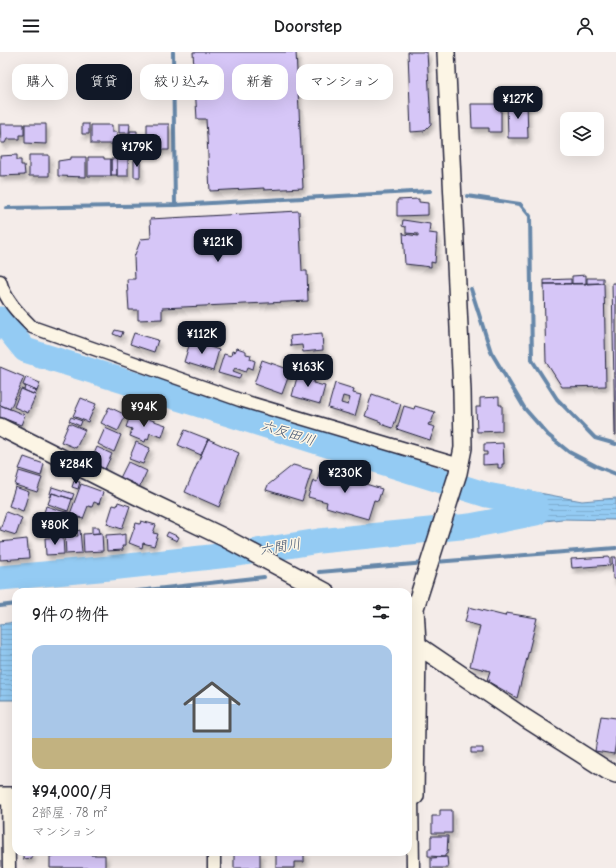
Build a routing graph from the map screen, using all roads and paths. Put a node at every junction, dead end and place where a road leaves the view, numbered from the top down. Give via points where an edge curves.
1 (446, 52) edge
2 (0, 281) edge
3 (0, 427) edge
4 (459, 469) junction
5 (318, 588) edge
6 (412, 641) edge
7 (616, 774) edge
8 (8, 796) edge
9 (412, 796) edge
10 (412, 844) edge
11 (214, 856) edge
12 (9, 868) edge
13 (214, 868) edge
14 (413, 868) edge

1 - 4 street via 462,392 463,448
2 - 4 street via 14,309 32,327 240,400
3 - 5 street via 223,537
4 - 6 street via 415,608
6 - 7 street via 525,718
6 - 9 street via 415,796
8 - 12 street
10 - 14 street
11 - 13 street

